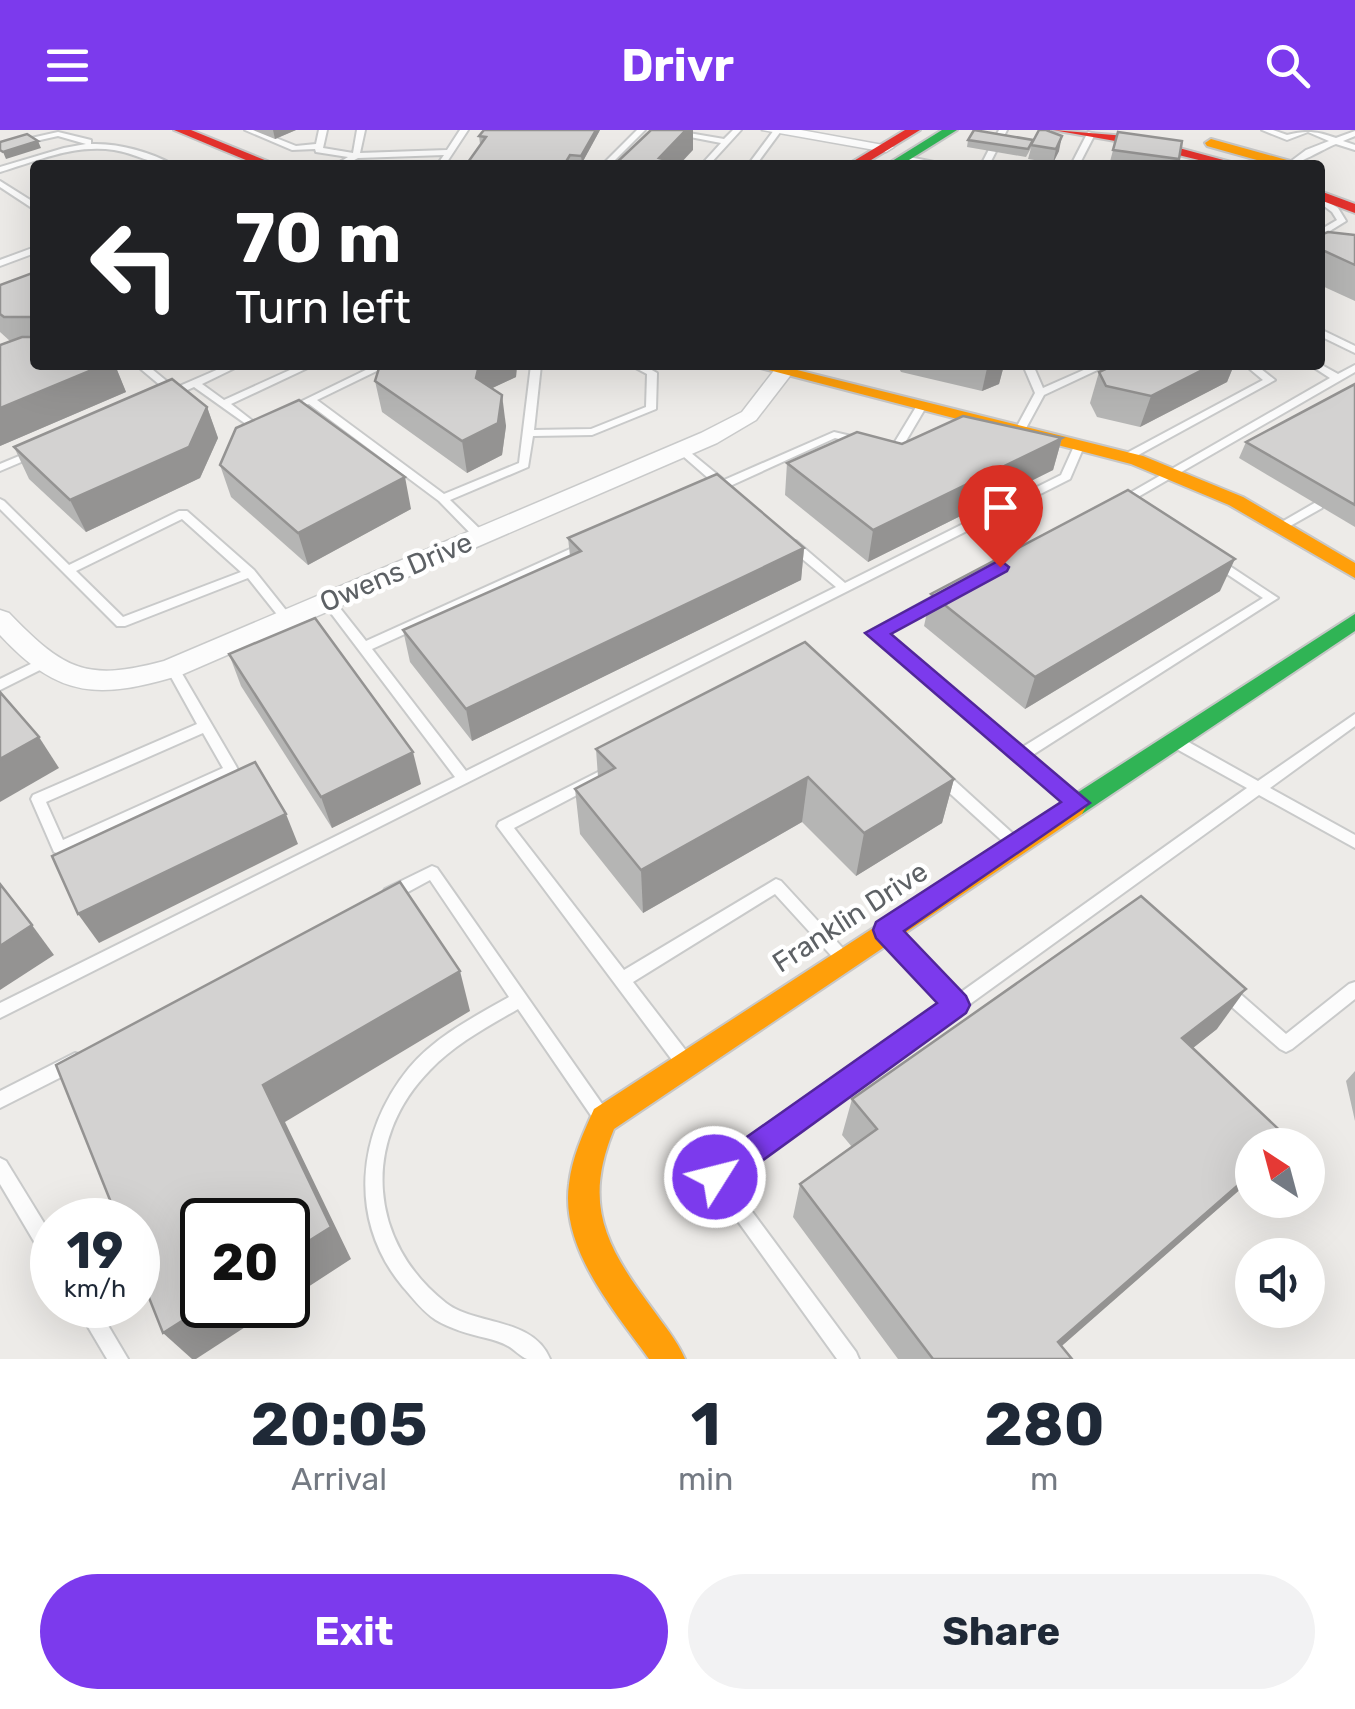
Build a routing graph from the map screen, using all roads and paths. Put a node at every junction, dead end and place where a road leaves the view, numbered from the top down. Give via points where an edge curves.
1 (183, 130) edge
2 (249, 130) edge
3 (323, 130) edge
4 (361, 130) edge
5 (464, 130) edge
6 (641, 130) edge
7 (658, 130) edge
8 (738, 130) edge
9 (774, 130) edge
10 (914, 130) edge
11 (950, 130) edge
12 (1004, 130) edge
13 (1058, 130) edge
14 (1158, 130) edge
15 (1266, 130) edge
16 (1308, 130) edge
17 (817, 133) edge
18 (1091, 134) junction
19 (1355, 134) edge
20 (1336, 141) junction
21 (88, 142) junction
22 (726, 142) junction
23 (320, 146) junction
24 (0, 147) edge
25 (1355, 148) edge
26 (450, 152) junction
27 (894, 157) edge
28 (30, 160) edge
29 (31, 160) edge
30 (157, 160) edge
31 (258, 160) edge
32 (358, 160) edge
33 (444, 160) edge
34 (611, 160) edge
35 (710, 160) edge
36 (755, 160) edge
37 (989, 160) edge
38 (1078, 160) edge
39 (1205, 160) edge
40 (1271, 160) edge
41 (1300, 160) edge
42 (0, 170) edge
43 (1325, 177) edge
44 (0, 182) edge
45 (1355, 187) edge
46 (1325, 199) edge
47 (1325, 202) edge
48 (30, 203) edge
49 (1355, 209) edge
50 (1325, 230) edge
51 (1325, 232) edge
52 (1340, 238) edge
53 (30, 252) edge
54 (0, 262) edge
55 (1325, 335) edge
56 (1355, 350) edge
57 (1355, 368) edge
58 (146, 370) edge
59 (216, 370) edge
60 (298, 370) edge
61 (373, 370) edge
62 (535, 370) edge
63 (646, 370) edge
64 (786, 370) edge
65 (795, 370) edge
66 (1030, 370) edge
67 (1092, 370) edge
68 (1257, 370) edge
69 (1324, 370) edge
70 (1338, 378) junction
71 (195, 383) junction
72 (174, 392) junction
73 (1040, 393) junction
74 (157, 399) edge
75 (310, 400) junction
76 (224, 404) junction
77 (296, 406) edge
78 (920, 407) junction
79 (268, 420) edge
80 (1020, 430) junction
81 (528, 433) junction
82 (1080, 444) junction
83 (52, 445) edge
84 (681, 450) junction
85 (1127, 457) junction
86 (0, 468) edge
87 (1174, 474) junction
88 (722, 485) junction
89 (705, 494) edge
90 (738, 498) edge
91 (443, 499) junction
92 (1124, 501) junction
93 (0, 503) edge
94 (1318, 505) dead end
95 (1107, 510) edge
96 (1140, 512) edge
97 (1279, 527) junction
98 (480, 536) junction
99 (783, 537) edge
100 (597, 542) edge
101 (1206, 555) edge
102 (68, 570) junction
103 (1355, 572) edge
104 (250, 573) junction
105 (844, 588) junction
106 (958, 589) edge
107 (328, 601) junction
108 (0, 619) edge
109 (287, 619) junction
110 (1355, 621) edge
111 (364, 648) junction
112 (41, 664) junction
113 (172, 668) junction
114 (0, 685) edge
115 (1355, 720) edge
116 (206, 726) junction
117 (1173, 740) junction
118 (1021, 755) junction
119 (626, 762) edge
120 (930, 766) edge
121 (464, 778) junction
122 (1258, 788) junction
123 (1078, 803) junction
124 (1355, 842) edge
125 (1015, 844) junction
126 (1114, 892) junction
127 (380, 900) edge
128 (1128, 905) edge
129 (886, 930) junction
130 (843, 957) junction
131 (622, 980) junction
132 (1214, 981) edge
133 (1355, 989) edge
134 (520, 999) junction
135 (956, 1005) junction
136 (0, 1011) edge
137 (86, 1054) edge
138 (684, 1062) junction
139 (0, 1100) edge
140 (604, 1119) junction
141 (0, 1167) edge
142 (30, 1217) edge
143 (98, 1328) edge
144 (118, 1359) edge
145 (540, 1359) edge
146 (669, 1359) edge
147 (849, 1359) edge

1 - 31 street
2 - 23 lane via 295,148
3 - 23 lane
4 - 32 lane
5 - 26 lane
6 - 34 lane
7 - 22 lane
8 - 22 lane
9 - 17 street
9 - 36 lane
10 - 27 street
11 - 27 street
12 - 37 lane
13 - 18 street
14 - 40 street
15 - 16 lane via 1287,138
16 - 20 lane
17 - 27 street
18 - 38 lane
18 - 39 street
19 - 20 lane
20 - 25 lane
20 - 41 lane
21 - 24 lane via 58,134
21 - 29 lane
21 - 30 lane
22 - 35 lane
23 - 32 lane
26 - 32 lane
26 - 33 lane
28 - 42 lane
43 - 45 street
44 - 48 lane
46 - 49 street
47 - 50 lane via 1342,217
51 - 52 lane
53 - 54 lane
55 - 56 lane
57 - 70 lane
58 - 72 lane
59 - 71 lane
60 - 76 lane
61 - 75 lane
62 - 81 lane
63 - 81 lane via 652,373 651,409 592,432
64 - 84 street, Owens Drive via 749,416
65 - 78 street
66 - 73 lane
67 - 73 lane
68 - 85 lane via 1270,380
69 - 70 lane
70 - 87 lane
71 - 72 lane
71 - 76 lane
72 - 74 lane
73 - 80 lane
75 - 77 lane
75 - 91 lane
76 - 79 lane via 254,426
78 - 80 street
78 - 88 lane via 896,449 834,435
80 - 82 street
81 - 91 lane via 524,465
82 - 85 street
82 - 105 lane via 1066,477
83 - 86 lane
84 - 88 lane
84 - 98 street, Owens Drive
85 - 87 street
87 - 92 lane
87 - 97 street
88 - 89 lane
88 - 90 lane
91 - 98 lane
92 - 95 lane
92 - 96 lane
93 - 102 lane
94 - 97 lane
97 - 103 street
98 - 107 street, Owens Drive
99 - 105 lane
100 - 111 lane
101 - 118 lane via 1272,598
102 - 104 lane via 121,623
102 - 104 lane via 182,514
104 - 109 lane
105 - 121 lane
106 - 118 lane via 876,633
107 - 109 street, Owens Drive
107 - 111 lane
108 - 112 street, Owens Drive
109 - 113 street, Owens Drive
110 - 117 street, Franklin Drive
111 - 121 lane
112 - 113 street, Owens Drive via 97,684
112 - 114 lane
113 - 116 lane
115 - 122 lane
116 - 116 lane via 231,770 60,848 38,799
117 - 122 lane
117 - 123 street, Franklin Drive
118 - 123 lane
119 - 131 lane via 504,826
120 - 125 lane
121 - 136 lane
122 - 124 lane
122 - 126 lane
123 - 125 street, Franklin Drive
125 - 129 street, Franklin Drive
126 - 128 lane
126 - 135 lane
127 - 134 lane via 432,872
129 - 130 street, Franklin Drive
129 - 135 lane
130 - 131 lane via 776,886
130 - 138 street, Franklin Drive
131 - 138 lane
132 - 133 lane via 1286,1044
134 - 140 lane
134 - 145 lane via 438,1050 400,1094 377,1146 373,1210 386,1248 445,1314 509,1332
135 - 147 lane via 715,1177
137 - 139 lane
138 - 140 street, Franklin Drive
140 - 146 street, Franklin Drive via 585,1154 580,1186 586,1216 598,1248
141 - 142 lane
143 - 144 lane

